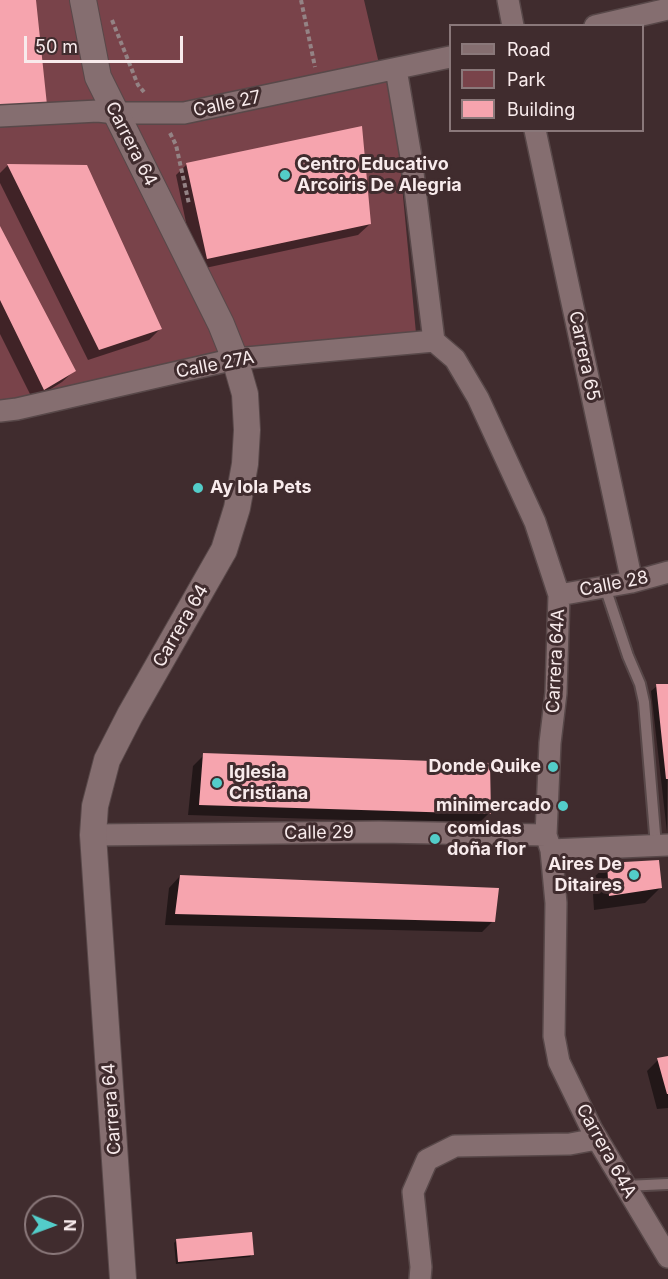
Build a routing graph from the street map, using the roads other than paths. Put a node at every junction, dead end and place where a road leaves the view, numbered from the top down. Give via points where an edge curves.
1 (83, 0) edge
2 (508, 0) edge
3 (668, 9) edge
4 (513, 24) edge
5 (604, 24) edge
6 (449, 57) edge
7 (396, 69) junction
8 (115, 113) junction
9 (0, 116) edge
10 (535, 132) edge
11 (434, 341) junction
12 (235, 359) junction
13 (0, 411) edge
14 (668, 572) edge
15 (632, 582) junction
16 (605, 587) junction
17 (559, 595) junction
18 (93, 835) junction
19 (548, 843) junction
20 (662, 845) edge
21 (597, 1139) junction
22 (668, 1184) edge
23 (624, 1186) junction
24 (668, 1257) edge
25 (123, 1279) edge
26 (420, 1279) edge

1 - 8 street, Carrera 64 via 98,77
2 - 4 street
3 - 5 street
6 - 7 street, Calle 27
7 - 8 street, Calle 27 via 184,113
7 - 11 street
8 - 9 street, Calle 27
8 - 12 street, Carrera 64
10 - 15 street, Carrera 65
11 - 12 street, Calle 27A
11 - 17 street, Carrera 64A via 455,359 478,398 535,522
12 - 13 street, Calle 27A
12 - 18 street, Carrera 64 via 245,394 247,430 237,508 224,550 107,760 95,806
14 - 15 street, Calle 28
15 - 16 street, Calle 28
16 - 17 street, Calle 28
16 - 20 lane via 644,702
17 - 19 street, Carrera 64A
18 - 19 street, Calle 29 via 367,832
18 - 25 street, Carrera 64
19 - 20 street, Calle 29
19 - 21 street, Carrera 64A via 556,903 554,1036 559,1062
21 - 23 street, Carrera 64A
21 - 26 street via 570,1144 455,1146 427,1160 413,1192
22 - 23 lane
23 - 24 street, Carrera 64A

